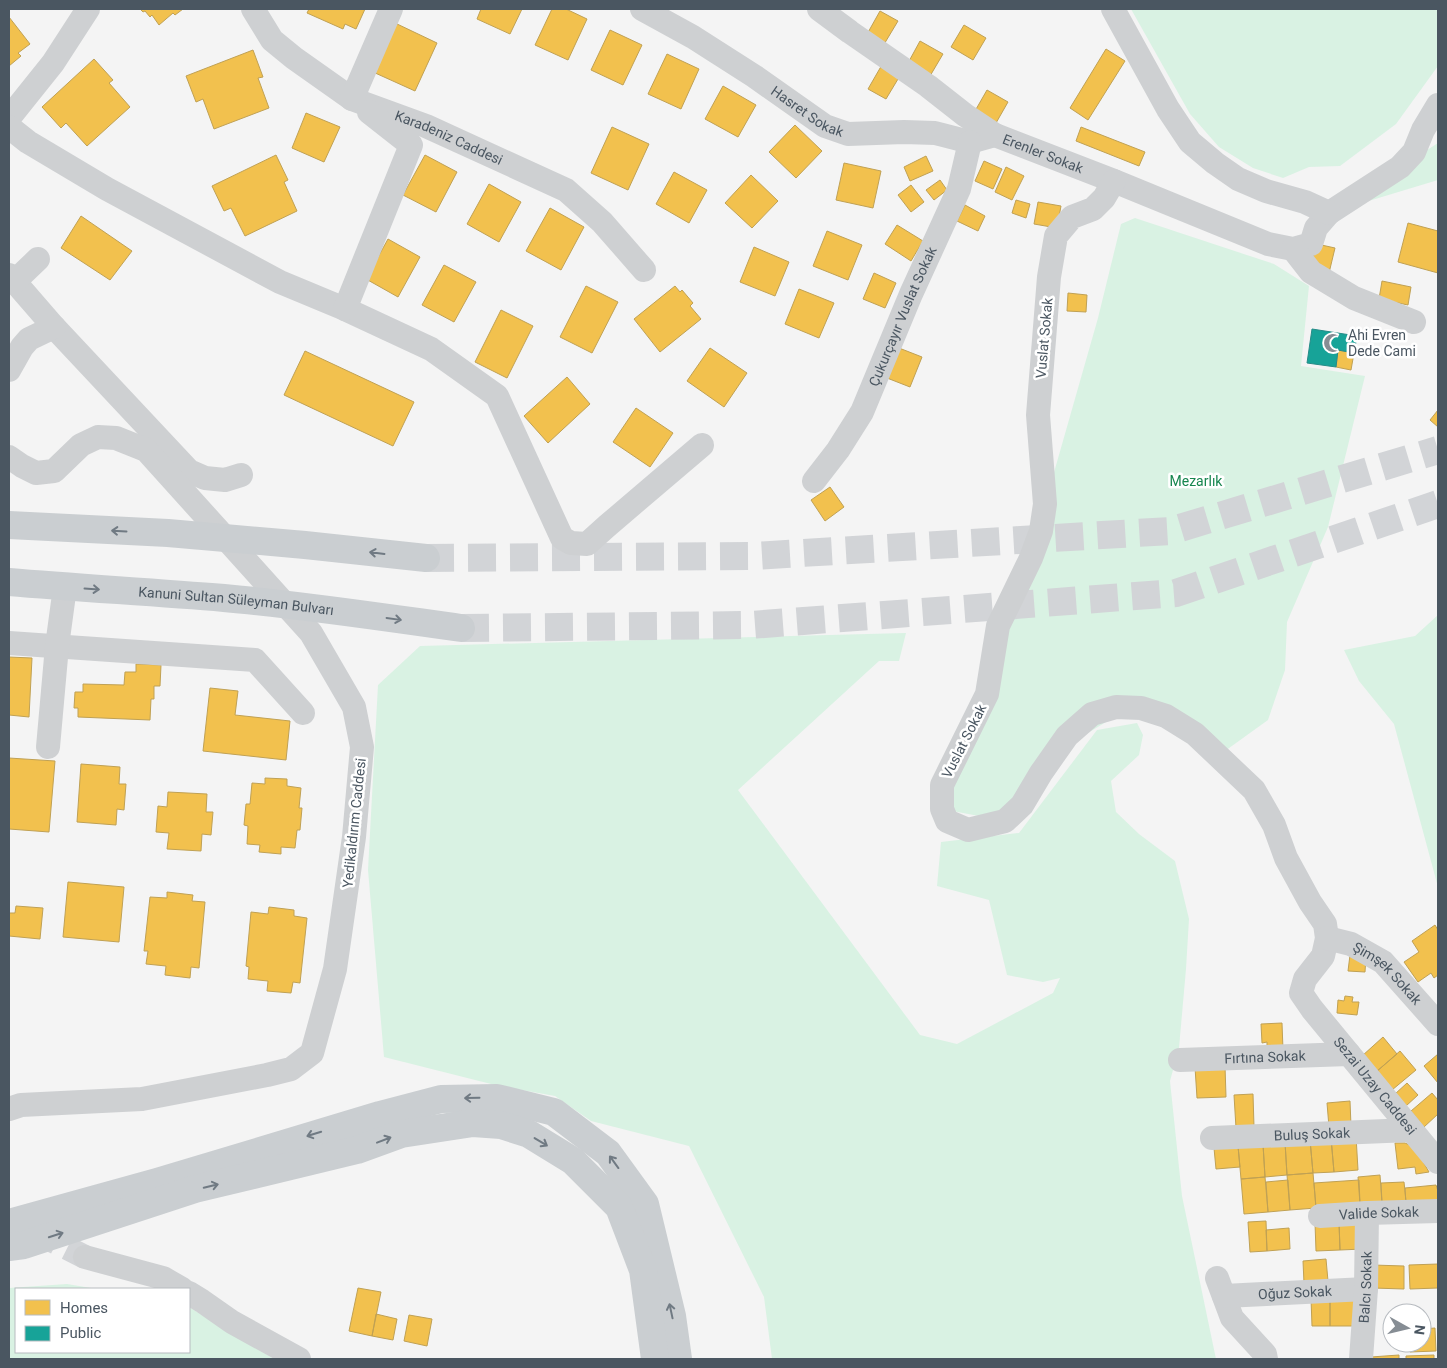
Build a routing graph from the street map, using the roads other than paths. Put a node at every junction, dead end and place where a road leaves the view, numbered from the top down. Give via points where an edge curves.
1 (88, 9) edge
2 (253, 9) edge
3 (391, 9) edge
4 (642, 9) edge
5 (820, 9) edge
6 (1113, 9) edge
7 (352, 99) junction
8 (1438, 105) edge
9 (9, 118) edge
10 (9, 127) edge
11 (995, 135) junction
12 (970, 142) junction
13 (1114, 180) junction
14 (1329, 213) junction
15 (1292, 249) junction
16 (38, 259) dead end
17 (644, 270) dead end
18 (12, 278) edge
19 (345, 309) junction
20 (1414, 322) dead end
21 (54, 327) junction
22 (16, 347) edge
23 (9, 370) edge
24 (702, 445) dead end
25 (9, 456) edge
26 (241, 475) dead end
27 (814, 481) dead end
28 (9, 525) edge
29 (426, 558) tunnel mouth
30 (9, 582) edge
31 (65, 587) junction
32 (461, 628) tunnel mouth
33 (9, 643) edge
34 (57, 646) junction
35 (303, 713) dead end
36 (48, 747) dead end
37 (1327, 938) junction
38 (1438, 1024) edge
39 (1349, 1054) junction
40 (1180, 1060) dead end
41 (9, 1109) edge
42 (1411, 1130) junction
43 (1212, 1138) dead end
44 (1436, 1155) edge
45 (1438, 1211) edge
46 (1367, 1213) junction
47 (1320, 1216) dead end
48 (9, 1223) edge
49 (9, 1246) edge
50 (85, 1257) tunnel mouth
51 (180, 1288) edge
52 (1366, 1289) junction
53 (190, 1294) edge
54 (299, 1359) edge
55 (655, 1359) edge
56 (678, 1359) edge
57 (1266, 1359) edge
58 (1361, 1359) edge

1 - 9 street via 53,63
2 - 7 street, Karadeniz Caddesi via 272,40
3 - 7 street
4 - 12 street, Hasret Sokak via 693,37 825,126 848,134 935,133
5 - 11 street, Erenler Sokak
6 - 14 street via 1168,109 1190,142 1238,179
7 - 17 street, Karadeniz Caddesi via 426,126 566,190 602,222
7 - 19 street via 411,145
8 - 14 street via 1414,152 1400,167
10 - 19 street via 28,142 116,193 280,282
11 - 12 street
11 - 13 street, Erenler Sokak
12 - 27 street, Çukurçayır Vuslat Sokak via 959,189 862,412
13 - 15 street, Erenler Sokak via 1268,244
13 - 37 street, Vuslat Sokak via 1104,198 1093,208 1072,217 1056,236 1038,415 1045,504 1041,531 998,626 987,694 942,785 942,809 947,821 968,830 1005,821 1022,805 1067,736 1092,714 1116,707 1141,708 1166,716 1195,734 1254,790 1274,825 1286,858 1325,924
14 - 15 street via 1316,228 1311,244
15 - 20 street via 1311,272 1354,298
16 - 18 street
18 - 21 street
19 - 24 street via 431,349 497,396 562,538 571,543 587,544
21 - 22 street
21 - 26 street via 190,471 204,478 225,480
22 - 23 street
25 - 41 street, Yedikaldırım Caddesi via 36,473 54,471 81,445 98,437 116,438 146,450 311,633 354,708 362,748 354,837 335,969 312,1053 291,1069 142,1099 21,1105
29 -> 28 main road via 168,533
30 - 31 main road, Kanuni Sultan Süleyman Bulvarı
31 -> 32 main road, Kanuni Sultan Süleyman Bulvarı via 225,598
31 - 34 street
33 - 34 street
34 - 35 street via 255,660
34 - 36 street
37 - 38 street, Şimşek Sokak via 1351,944 1383,962
37 - 39 street, Sezai Uzay Caddesi via 1323,956 1305,979 1301,992
39 - 40 street, Fırtına Sokak
39 - 42 street, Sezai Uzay Caddesi
42 - 43 street, Buluş Sokak
42 - 44 street, Sezai Uzay Caddesi
45 - 46 street, Valide Sokak
46 - 47 street, Valide Sokak
46 - 52 street, Balcı Sokak
56 -> 48 main road via 672,1316 645,1204 608,1152 554,1112 496,1098 441,1099 424,1103
49 -> 55 main road via 24,1245 195,1189 357,1150 401,1134 473,1123 501,1125 529,1134 574,1161 619,1207 643,1270
50 - 51 street via 163,1278
52 - 57 street, Oğuz Sokak via 1220,1287 1232,1318
52 - 58 street, Balcı Sokak
53 - 54 street via 232,1322

